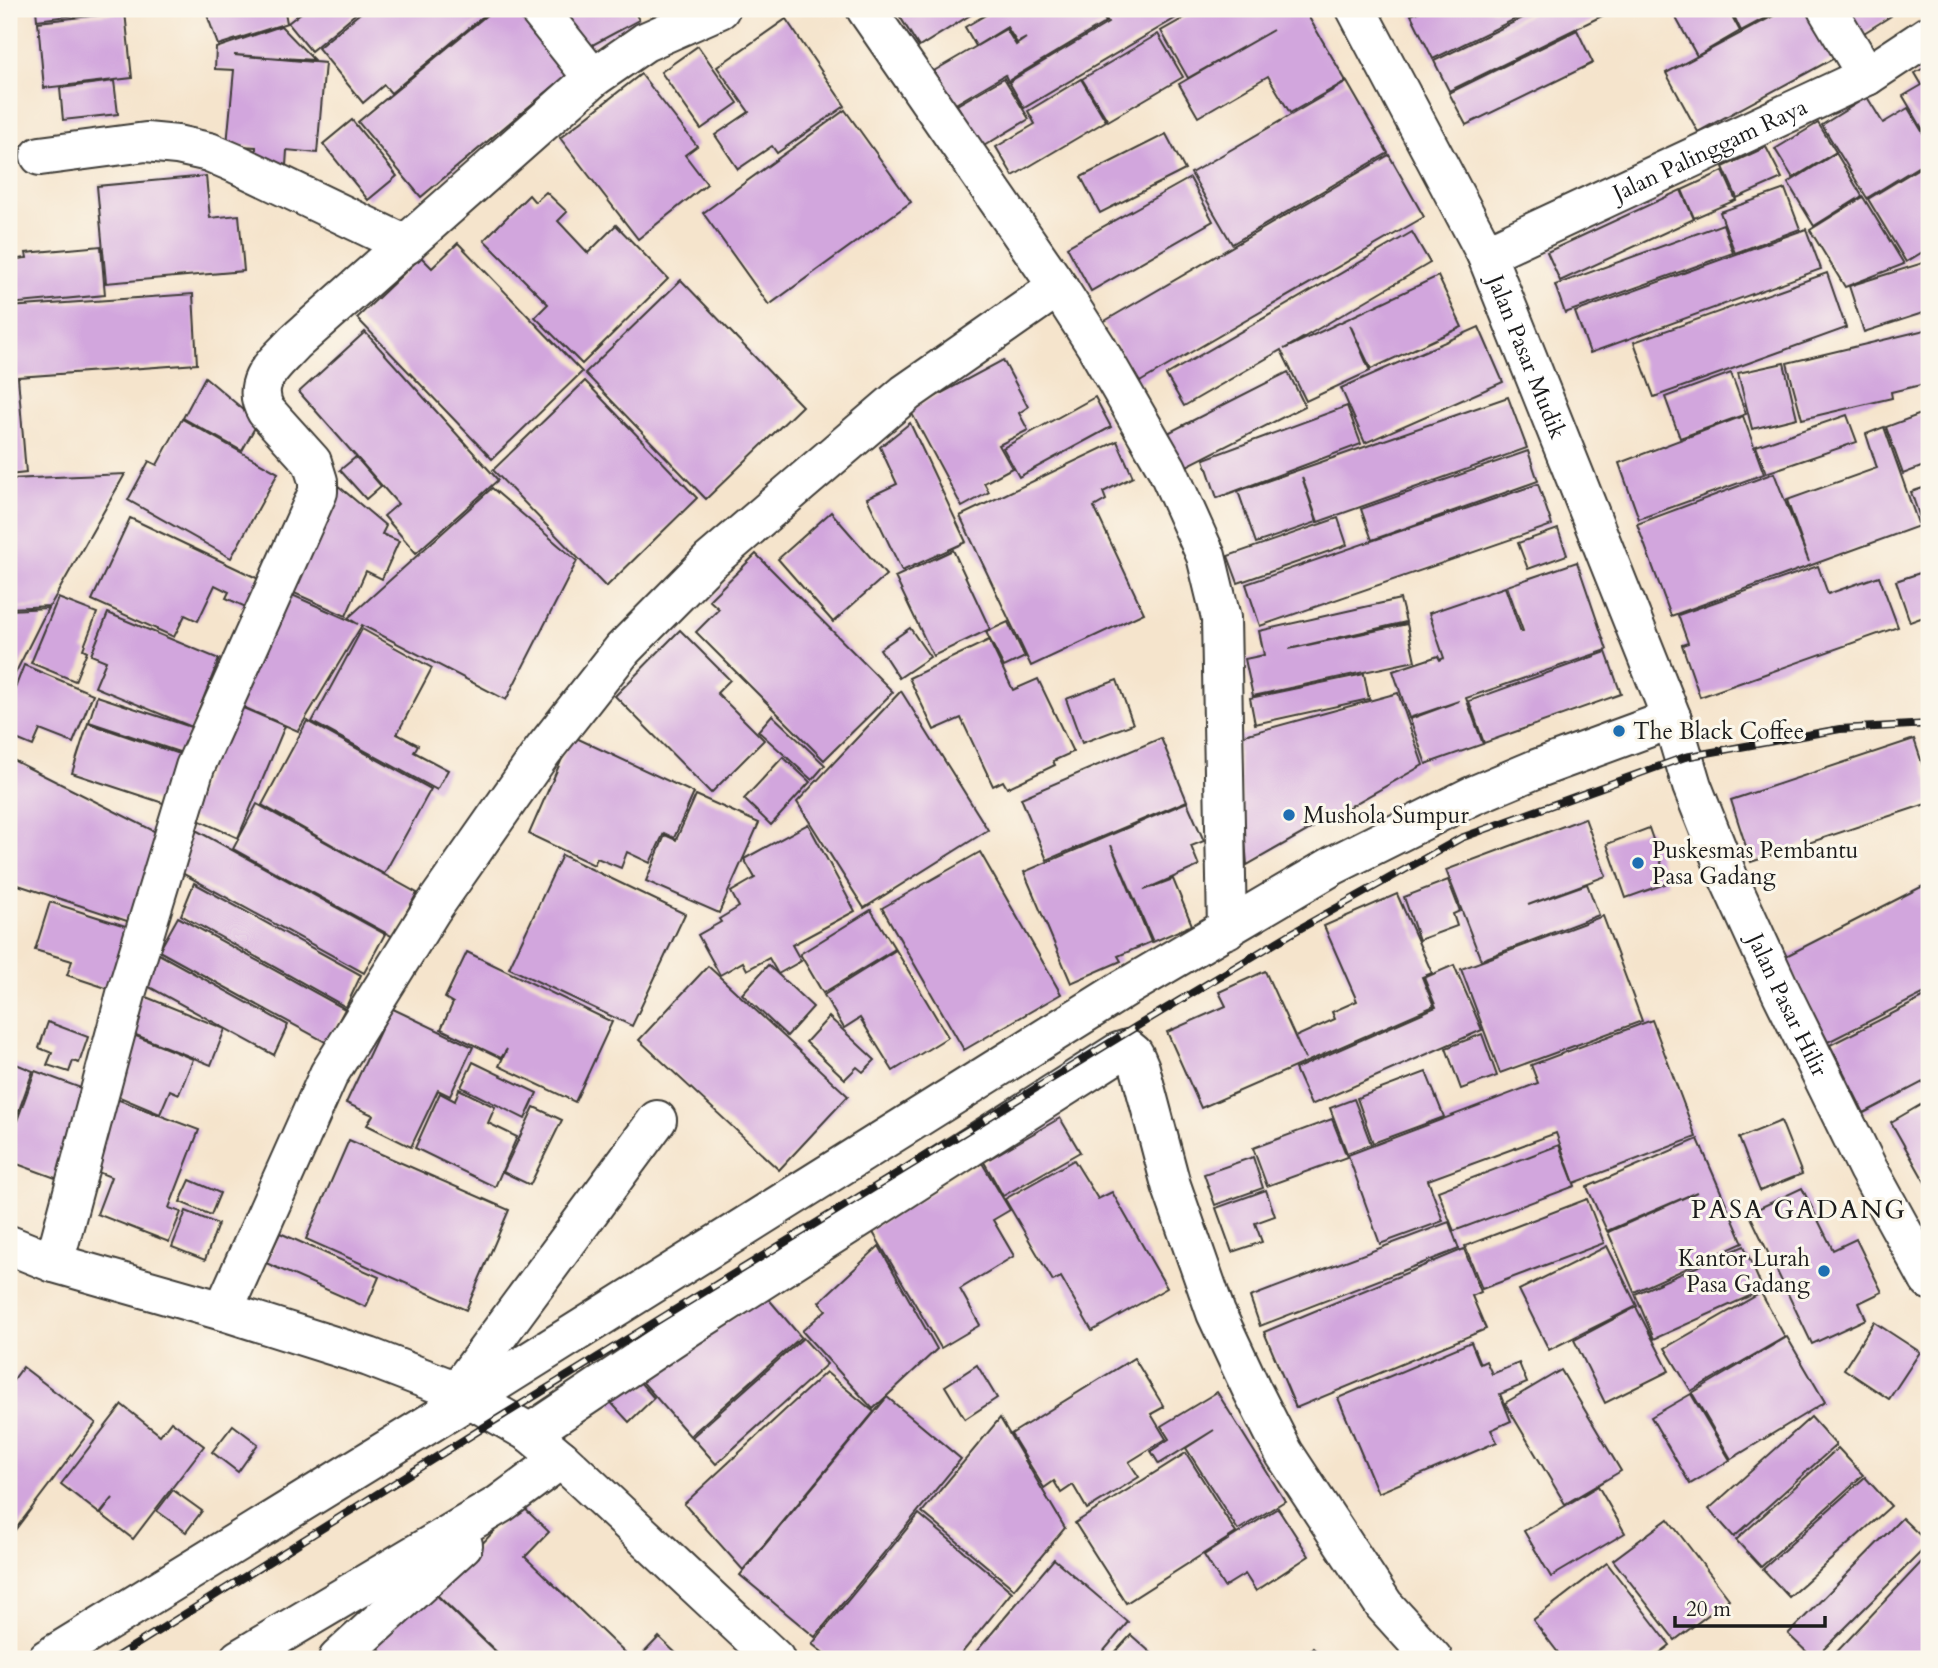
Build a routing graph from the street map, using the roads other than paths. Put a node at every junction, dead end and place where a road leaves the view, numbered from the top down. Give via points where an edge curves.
1 (538, 9) edge
2 (720, 9) edge
3 (866, 9) edge
4 (1356, 9) edge
5 (1827, 9) edge
6 (1929, 35) edge
7 (1867, 76) junction
8 (593, 78) junction
9 (40, 156) dead end
10 (406, 245) junction
11 (1486, 254) junction
12 (1058, 287) junction
13 (1672, 719) junction
14 (1227, 929) junction
15 (656, 1120) dead end
16 (9, 1245) edge
17 (54, 1263) junction
18 (1929, 1280) edge
19 (223, 1311) junction
20 (464, 1394) junction
21 (530, 1433) junction
22 (561, 1459) junction
23 (500, 1504) junction
24 (47, 1659) edge
25 (239, 1659) edge
26 (338, 1659) edge
27 (775, 1659) edge
28 (1433, 1659) edge

1 - 8 street
2 - 8 street via 645,42
3 - 12 street
4 - 11 street, Jalan Pasar Mudik
5 - 7 street
6 - 7 street, Jalan Palinggam Raya
7 - 11 street, Jalan Palinggam Raya
8 - 10 street
9 - 10 street via 146,142 198,150
10 - 17 street via 295,342 260,386 266,411 312,462 318,492 195,766 126,993
11 - 13 street, Jalan Pasar Mudik
12 - 14 street via 1167,469 1206,556 1216,591 1221,618
12 - 19 street via 906,393 710,561 623,649 542,752 432,909 348,1040
13 - 14 street via 1472,796 1334,865
13 - 18 street, Jalan Pasar Hilir via 1692,786 1735,892 1868,1169
14 - 20 street
15 - 20 street
16 - 17 street
17 - 19 street
19 - 20 street via 369,1357
20 - 21 street
20 - 24 street
21 - 22 street
21 - 28 street via 1128,1049 1140,1068 1171,1185 1216,1313 1284,1454 1384,1605
22 - 23 street
22 - 27 street
23 - 25 street
23 - 26 street via 457,1551

